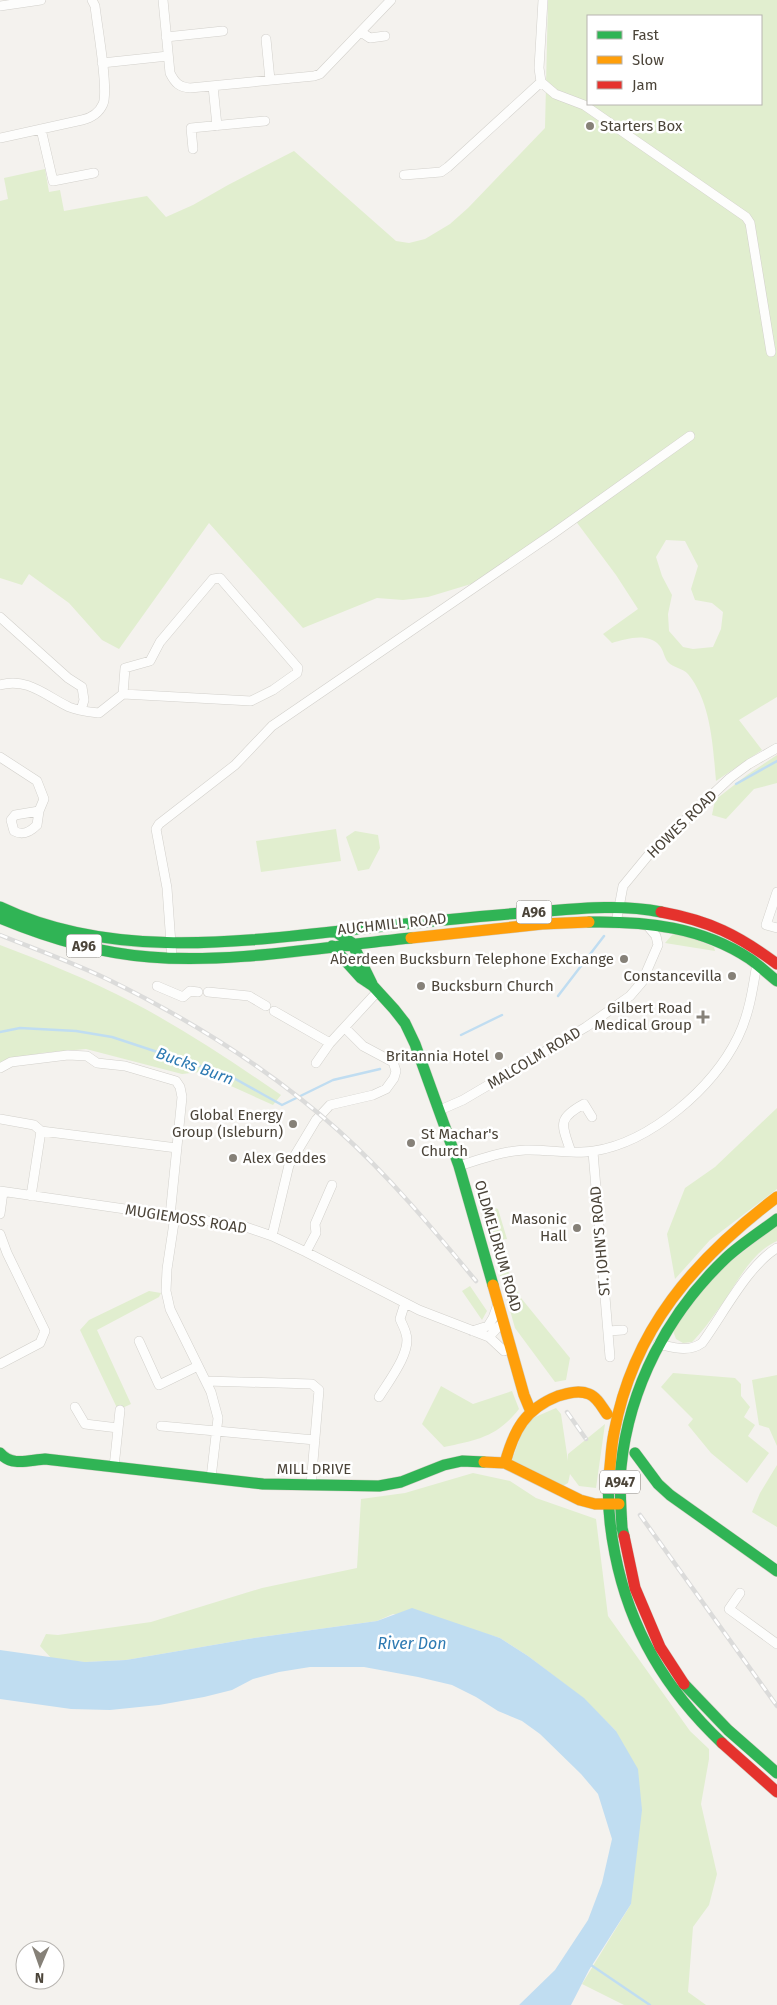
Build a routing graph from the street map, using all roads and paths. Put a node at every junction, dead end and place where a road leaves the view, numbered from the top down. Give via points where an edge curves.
1 (41, 0) edge
2 (92, 0) edge
3 (163, 0) edge
4 (391, 0) edge
5 (543, 0) edge
6 (0, 6) edge
7 (223, 31) dead end
8 (362, 32) junction
9 (385, 36) dead end
10 (166, 37) junction
11 (266, 39) dead end
12 (168, 56) junction
13 (102, 63) junction
14 (270, 80) junction
15 (541, 82) junction
16 (213, 86) junction
17 (265, 121) dead end
18 (217, 126) junction
19 (41, 129) junction
20 (0, 138) edge
21 (193, 150) dead end
22 (94, 173) dead end
23 (404, 175) dead end
24 (771, 352) dead end
25 (690, 436) dead end
26 (0, 617) edge
27 (0, 685) edge
28 (123, 694) junction
29 (81, 710) junction
30 (777, 748) edge
31 (0, 757) edge
32 (38, 811) dead end
33 (777, 892) edge
34 (0, 907) edge
35 (619, 907) junction
36 (0, 918) edge
37 (616, 923) junction
38 (647, 924) junction
39 (777, 928) edge
40 (336, 932) junction
41 (376, 941) junction
42 (172, 942) junction
43 (352, 944) junction
44 (332, 946) junction
45 (759, 949) junction
46 (172, 958) junction
47 (777, 958) edge
48 (757, 964) junction
49 (777, 964) edge
50 (366, 970) junction
51 (777, 981) edge
52 (157, 986) dead end
53 (376, 988) junction
54 (198, 992) dead end
55 (208, 992) dead end
56 (266, 1006) dead end
57 (274, 1011) dead end
58 (345, 1028) junction
59 (330, 1043) junction
60 (316, 1063) dead end
61 (0, 1068) edge
62 (440, 1110) junction
63 (592, 1117) dead end
64 (0, 1119) edge
65 (40, 1131) junction
66 (177, 1148) junction
67 (571, 1152) junction
68 (592, 1152) junction
69 (459, 1166) junction
70 (332, 1185) dead end
71 (2, 1192) edge
72 (31, 1196) junction
73 (777, 1197) edge
74 (0, 1214) edge
75 (172, 1216) junction
76 (777, 1219) edge
77 (0, 1234) edge
78 (272, 1236) junction
79 (777, 1248) edge
80 (306, 1252) junction
81 (498, 1302) junction
82 (405, 1304) junction
83 (499, 1326) dead end
84 (623, 1330) dead end
85 (472, 1331) junction
86 (608, 1331) junction
87 (490, 1337) junction
88 (139, 1341) dead end
89 (658, 1344) junction
90 (504, 1351) dead end
91 (610, 1357) dead end
92 (0, 1364) edge
93 (198, 1366) junction
94 (206, 1380) junction
95 (379, 1397) dead end
96 (75, 1407) dead end
97 (120, 1410) dead end
98 (531, 1412) junction
99 (607, 1414) dead end
100 (161, 1426) dead end
101 (118, 1428) junction
102 (217, 1432) junction
103 (315, 1440) junction
104 (0, 1453) edge
105 (634, 1453) dead end
106 (505, 1463) junction
107 (114, 1466) junction
108 (211, 1478) junction
109 (311, 1486) junction
110 (608, 1504) junction
111 (620, 1504) junction
112 (777, 1571) edge
113 (740, 1593) dead end
114 (777, 1644) edge
115 (777, 1773) edge
116 (777, 1792) edge

1 - 6 street
2 - 13 street
3 - 10 street
4 - 8 street
5 - 15 street
7 - 10 street
8 - 9 street via 370,38
8 - 14 street via 320,74
10 - 12 street
11 - 14 street
12 - 13 street
12 - 16 street via 170,73 181,87
13 - 19 street via 105,96 99,111 90,118
14 - 16 street
15 - 23 street via 441,172
15 - 24 street via 555,94 584,106 746,217 750,223
16 - 18 street
17 - 18 street
18 - 21 street via 191,128
19 - 20 street
19 - 22 street via 53,181
25 - 42 street via 554,534 272,726 235,765 159,824 156,829 167,888
26 - 29 street via 82,687 84,700
27 - 29 street via 30,686
28 - 28 street via 251,701 273,690 298,668 216,577 160,642 150,661 125,668
28 - 29 street via 99,713
30 - 35 street, HOWES ROAD via 730,778 651,852 623,886
31 - 32 street via 37,781 44,799
33 - 39 street via 766,925
34 - 42 main road, AUCHMILL ROAD / A96 via 44,923 100,937
35 - 37 street, HOWES ROAD
35 - 40 main road, AUCHMILL ROAD / A96 via 462,918
35 - 45 main road, AUCHMILL ROAD / A96 via 656,910 699,920
36 - 46 main road, AUCHMILL ROAD / A96 via 74,944
37 - 38 main road, AUCHMILL ROAD / A96
37 - 41 main road, AUCHMILL ROAD / A96 via 542,924
38 - 48 main road, AUCHMILL ROAD / A96 via 704,935
38 - 62 street, MALCOLM ROAD via 658,940 656,952 642,982 630,996 586,1027 463,1100
40 - 42 main road, AUCHMILL ROAD / A96 via 228,942
40 - 43 main road, OLDMELDRUM ROAD
41 - 43 main road, AUCHMILL ROAD / A96
41 - 50 main road via 368,952
42 - 46 street
43 - 44 main road, AUCHMILL ROAD / A96
43 - 50 main road, OLDMELDRUM ROAD
44 - 46 main road, AUCHMILL ROAD / A96
44 - 53 main road, OLDMELDRUM ROAD via 361,978
45 - 47 main road
45 - 49 main road, AUCHMILL ROAD / A96
48 - 51 main road, AUCHMILL ROAD / A96
48 - 68 street via 739,1036 710,1079 678,1109 634,1139
50 - 53 main road, OLDMELDRUM ROAD
52 - 54 street via 183,998 190,991
53 - 58 street
53 - 62 main road, OLDMELDRUM ROAD via 405,1023
55 - 56 street via 249,996
57 - 59 street
58 - 59 street
58 - 78 street via 363,1046 393,1062 394,1078 380,1092 330,1105 316,1120 289,1165
59 - 60 street
61 - 66 street via 14,1062 68,1055 87,1056 97,1063 126,1066 174,1079 182,1091
62 - 69 main road, OLDMELDRUM ROAD
63 - 67 street via 584,1104 563,1119
64 - 65 street via 34,1125
65 - 66 street
65 - 72 street
66 - 75 street
67 - 68 street
67 - 69 street via 511,1151
68 - 86 street, ST. JOHN'S ROAD
69 - 81 main road, OLDMELDRUM ROAD
70 - 80 street
71 - 72 street, MUGIEMOSS ROAD
71 - 74 street
72 - 75 street, MUGIEMOSS ROAD
73 - 110 main road, A947 via 704,1260 672,1297 653,1327 632,1367 616,1420 609,1463
75 - 78 street, MUGIEMOSS ROAD via 243,1226
75 - 93 street via 166,1291 170,1309
76 - 89 main road, A947 via 743,1242 712,1270 680,1306
77 - 92 street via 45,1331 40,1343
78 - 80 street, MUGIEMOSS ROAD
79 - 89 street via 745,1281 702,1343 685,1349
80 - 82 street, MUGIEMOSS ROAD
81 - 85 street via 488,1326
81 - 98 main road, OLDMELDRUM ROAD
82 - 85 street, MUGIEMOSS ROAD
82 - 95 street via 400,1319 406,1334 402,1360
83 - 87 street
84 - 86 street
85 - 87 street, MUGIEMOSS ROAD
86 - 91 street, ST. JOHN'S ROAD
87 - 90 street, MUGIEMOSS ROAD
88 - 93 street via 159,1385
89 - 111 main road, A947 via 632,1409 622,1456
93 - 94 street
94 - 102 street via 218,1418
94 - 103 street via 312,1384 319,1390
96 - 101 street via 85,1424
97 - 101 street
98 - 99 main road via 558,1396 575,1391 593,1397
98 - 106 main road via 521,1422
100 - 102 street
101 - 107 street
102 - 103 street
102 - 108 street
103 - 109 street
104 - 107 main road, MILL DRIVE via 7,1461 14,1462 45,1459
105 - 112 main road via 670,1495
106 - 109 main road, MILL DRIVE via 462,1461 401,1482 379,1486
106 - 110 main road, MILL DRIVE via 580,1500
107 - 108 main road, MILL DRIVE
108 - 109 main road, MILL DRIVE
110 - 111 main road, MILL DRIVE
110 - 116 main road, A947 via 619,1580 655,1664 692,1713
111 - 115 main road, A947 via 630,1571 644,1614 660,1647 698,1701
113 - 114 street via 728,1609

